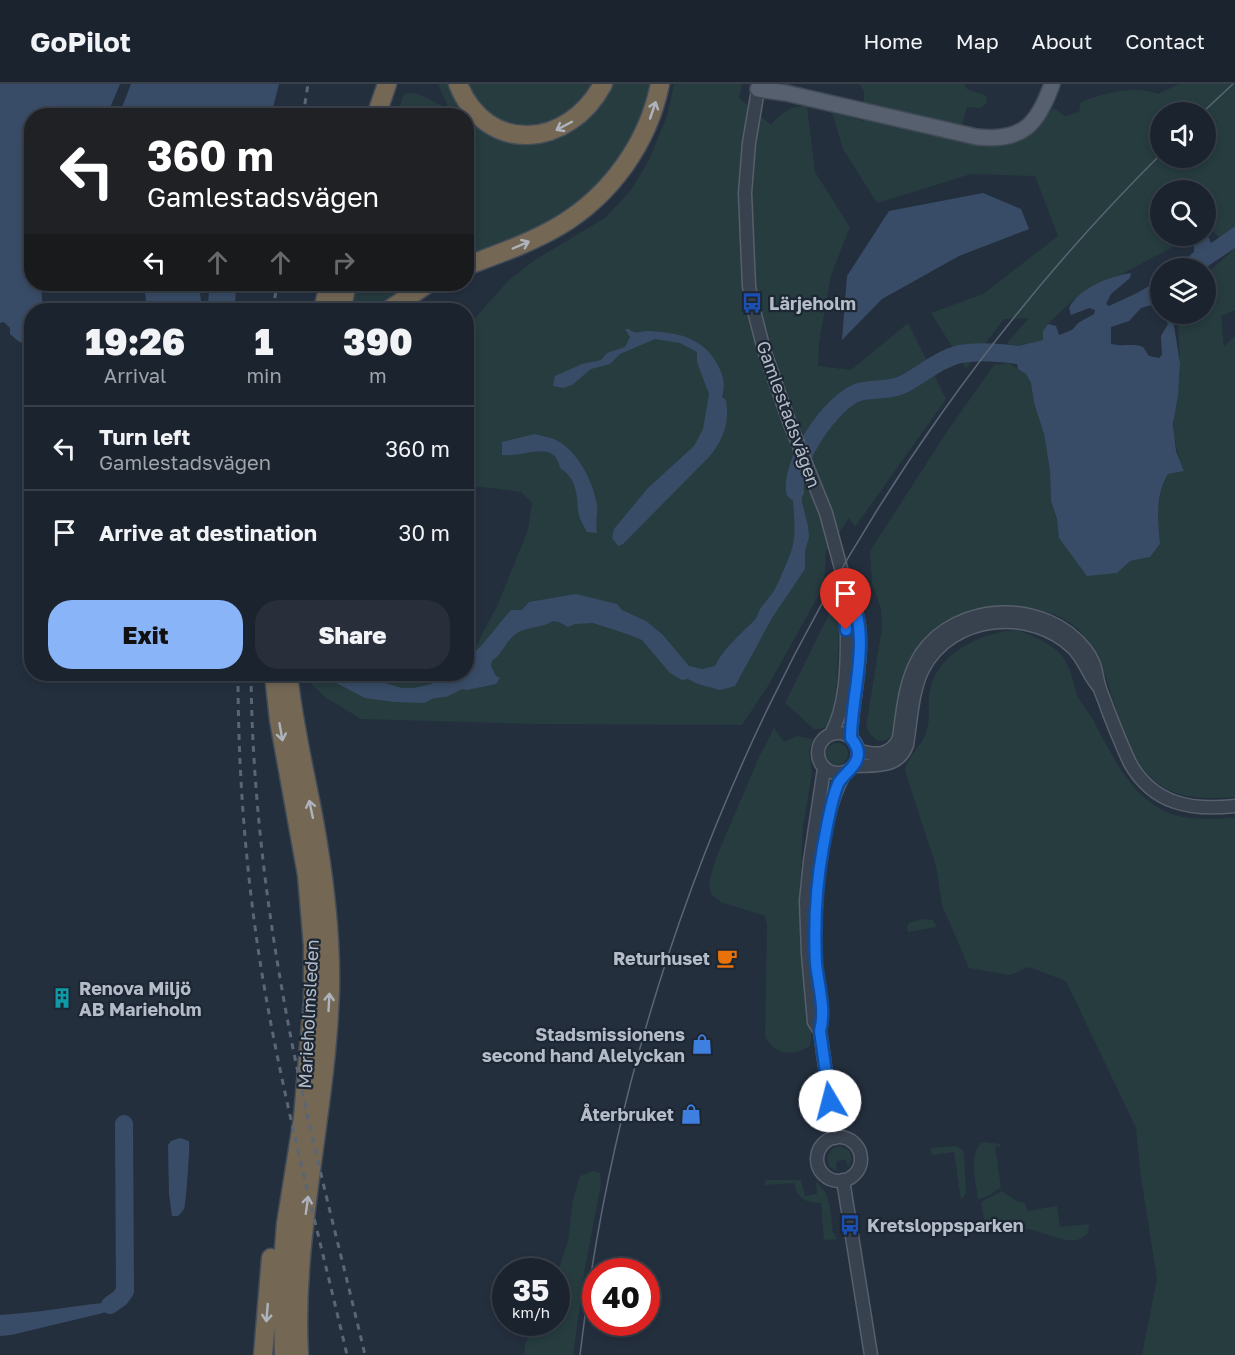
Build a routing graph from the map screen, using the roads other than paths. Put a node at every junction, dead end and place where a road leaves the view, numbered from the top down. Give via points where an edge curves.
1 (373, 84) edge
2 (387, 84) edge
3 (396, 84) edge
4 (458, 84) edge
5 (603, 84) edge
6 (660, 84) edge
7 (1051, 85) edge
8 (759, 86) edge
9 (368, 108) edge
10 (379, 108) edge
11 (388, 108) edge
12 (472, 108) edge
13 (474, 110) edge
14 (474, 263) edge
15 (417, 291) edge
16 (399, 303) edge
17 (848, 594) junction
18 (285, 681) edge
19 (286, 681) edge
20 (1099, 687) junction
21 (831, 734) junction
22 (851, 738) junction
23 (858, 750) junction
24 (824, 769) junction
25 (850, 769) junction
26 (1235, 806) edge
27 (820, 1031) junction
28 (303, 1118) junction
29 (836, 1138) junction
30 (843, 1180) junction
31 (263, 1355) edge
32 (284, 1355) edge
33 (299, 1355) edge
34 (872, 1355) edge

1 - 9 highway
2 - 10 highway
3 - 11 highway
12 -> 4 highway
5 -> 13 highway via 587,108 569,124 550,132 526,135 502,130
14 -> 6 highway via 541,236 598,197 639,142
7 - 8 main road via 1042,111 1031,125 1007,137 992,139
8 - 17 street, Gamlestadsvägen via 745,193 749,286 764,350 826,513
15 - 16 highway
17 - 21 street, Gamlestadsvägen via 844,685
17 - 22 street, Gamlestadsvägen via 855,605 859,640
18 -> 28 highway, Marieholmsleden via 279,720 307,875 312,932 313,999
33 -> 19 highway, Marieholmsleden via 300,1263 326,1061 330,956 319,854
20 - 23 street via 1096,668 1084,648 1051,622 1020,613 975,616 946,630 922,652 912,672 895,746 880,754
20 - 25 street via 1072,648 1048,631 1006,621 976,626 950,638 924,668 903,753 883,766
20 - 26 street via 1130,763 1151,790 1163,798 1195,807
21 - 22 street
21 - 24 street, Gamlestadsvägen via 822,740 818,750 818,760
22 - 23 street
23 - 25 street, Gamlestadsvägen
24 - 25 street via 836,774
24 - 27 street, Gamlestadsvägen via 807,901 810,987 814,1022
25 - 27 street, Gamlestadsvägen via 839,784 831,810 816,897
27 - 29 street, Gamlestadsvägen
28 -> 31 highway via 278,1192
28 - 32 highway, Marieholmsleden via 283,1257
29 - 30 street via 850,1140 860,1155 857,1171
29 - 30 street via 821,1146 817,1163 826,1176
30 - 34 street

